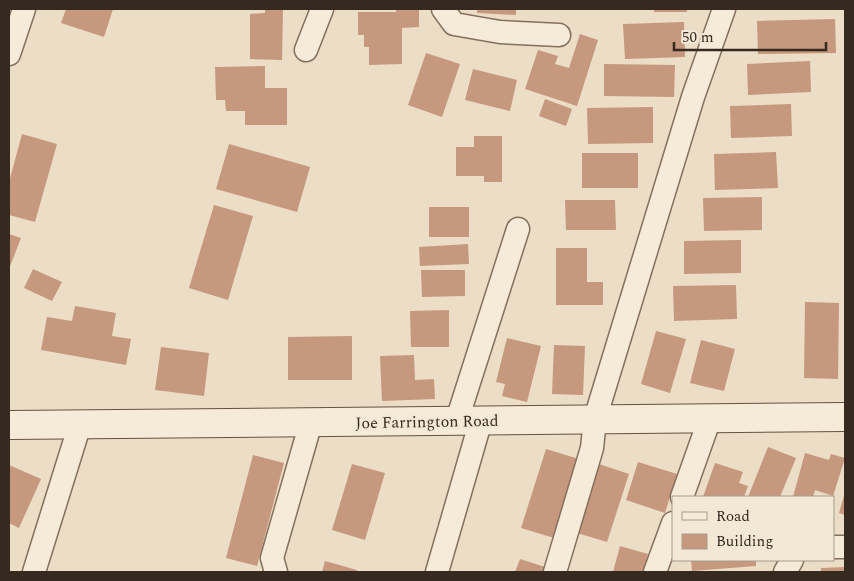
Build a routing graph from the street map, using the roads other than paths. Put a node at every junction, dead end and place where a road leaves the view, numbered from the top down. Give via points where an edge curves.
1 (24, 9) edge
2 (322, 9) edge
3 (442, 9) edge
4 (724, 9) edge
5 (559, 34) dead end
6 (306, 50) dead end
7 (9, 54) edge
8 (518, 229) dead end
9 (845, 417) edge
10 (710, 418) junction
11 (595, 419) junction
12 (469, 420) junction
13 (311, 422) junction
14 (9, 424) edge
15 (80, 424) junction
16 (682, 496) edge
17 (672, 526) edge
18 (791, 561) edge
19 (34, 572) edge
20 (276, 572) edge
21 (437, 572) edge
22 (555, 572) edge
23 (655, 572) edge
24 (785, 572) edge

1 - 7 street
2 - 6 street
3 - 5 street via 454,24 500,32
4 - 11 street via 693,97
8 - 12 street
9 - 10 main road, Joe Farrington Road
10 - 11 main road, Joe Farrington Road
10 - 16 street
11 - 12 main road, Joe Farrington Road
11 - 22 street via 592,448
12 - 13 main road, Joe Farrington Road
12 - 21 street
13 - 15 main road, Joe Farrington Road
13 - 20 street via 272,558
14 - 15 main road, Joe Farrington Road
15 - 19 street
17 - 23 street
18 - 24 street

